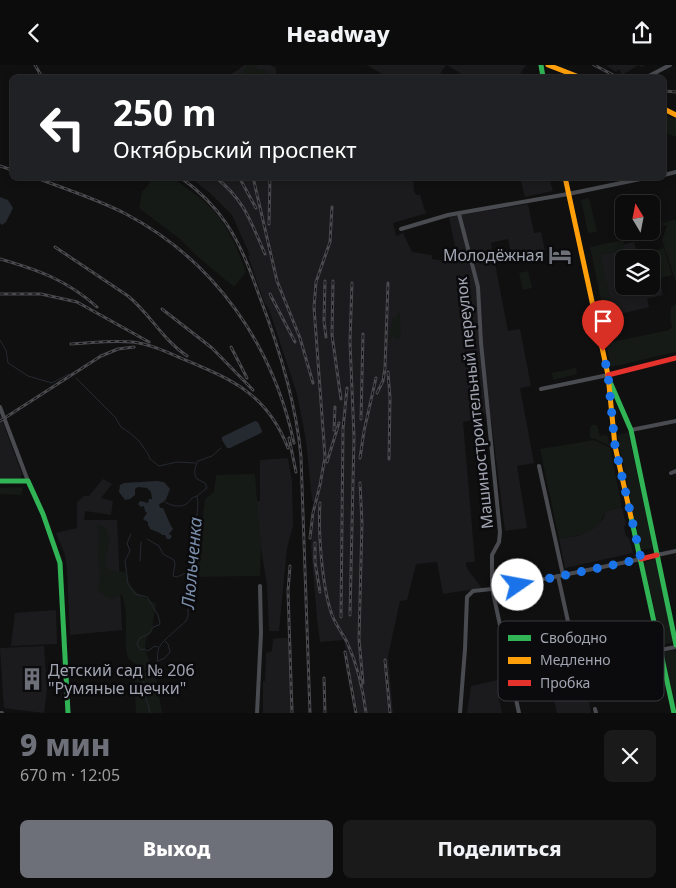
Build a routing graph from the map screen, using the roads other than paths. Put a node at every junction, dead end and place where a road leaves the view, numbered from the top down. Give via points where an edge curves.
1 (548, 65) edge
2 (670, 65) edge
3 (575, 75) edge
4 (652, 75) edge
5 (566, 180) edge
6 (636, 180) edge
7 (568, 194) junction
8 (459, 214) junction
9 (401, 229) dead end
10 (676, 358) edge
11 (608, 375) junction
12 (541, 389) dead end
13 (0, 407) edge
14 (676, 421) edge
15 (622, 422) junction
16 (613, 426) junction
17 (631, 430) junction
18 (539, 466) dead end
19 (676, 471) edge
20 (671, 473) dead end
21 (0, 481) edge
22 (28, 481) junction
23 (676, 551) edge
24 (657, 555) junction
25 (641, 559) junction
26 (563, 575) junction
27 (558, 576) junction
28 (260, 587) dead end
29 (492, 588) junction
30 (499, 621) edge
31 (568, 621) edge
32 (654, 621) edge
33 (676, 646) edge
34 (664, 668) edge
35 (68, 713) edge
36 (257, 713) edge
37 (460, 713) edge
38 (674, 713) edge

1 - 3 main road
2 - 4 street
5 - 7 main road
6 - 7 street
7 - 8 street
7 - 11 main road
8 - 9 street
8 - 29 street, Машиностроительный переулок via 478,287 500,532 492,555
10 - 11 main road
11 - 12 street
11 - 15 main road
11 - 16 main road
13 - 22 street
14 - 17 street
15 - 16 main road
15 - 17 main road
16 - 25 main road
17 - 24 main road
18 - 26 street
19 - 20 street
21 - 22 main road
22 - 35 main road via 60,563
23 - 24 street
24 - 25 main road
24 - 33 main road
25 - 26 street
25 - 32 main road
26 - 27 street
27 - 29 street
27 - 31 street
28 - 36 street
29 - 30 street, Машиностроительный переулок
29 - 37 street via 473,591 467,597
34 - 38 main road

